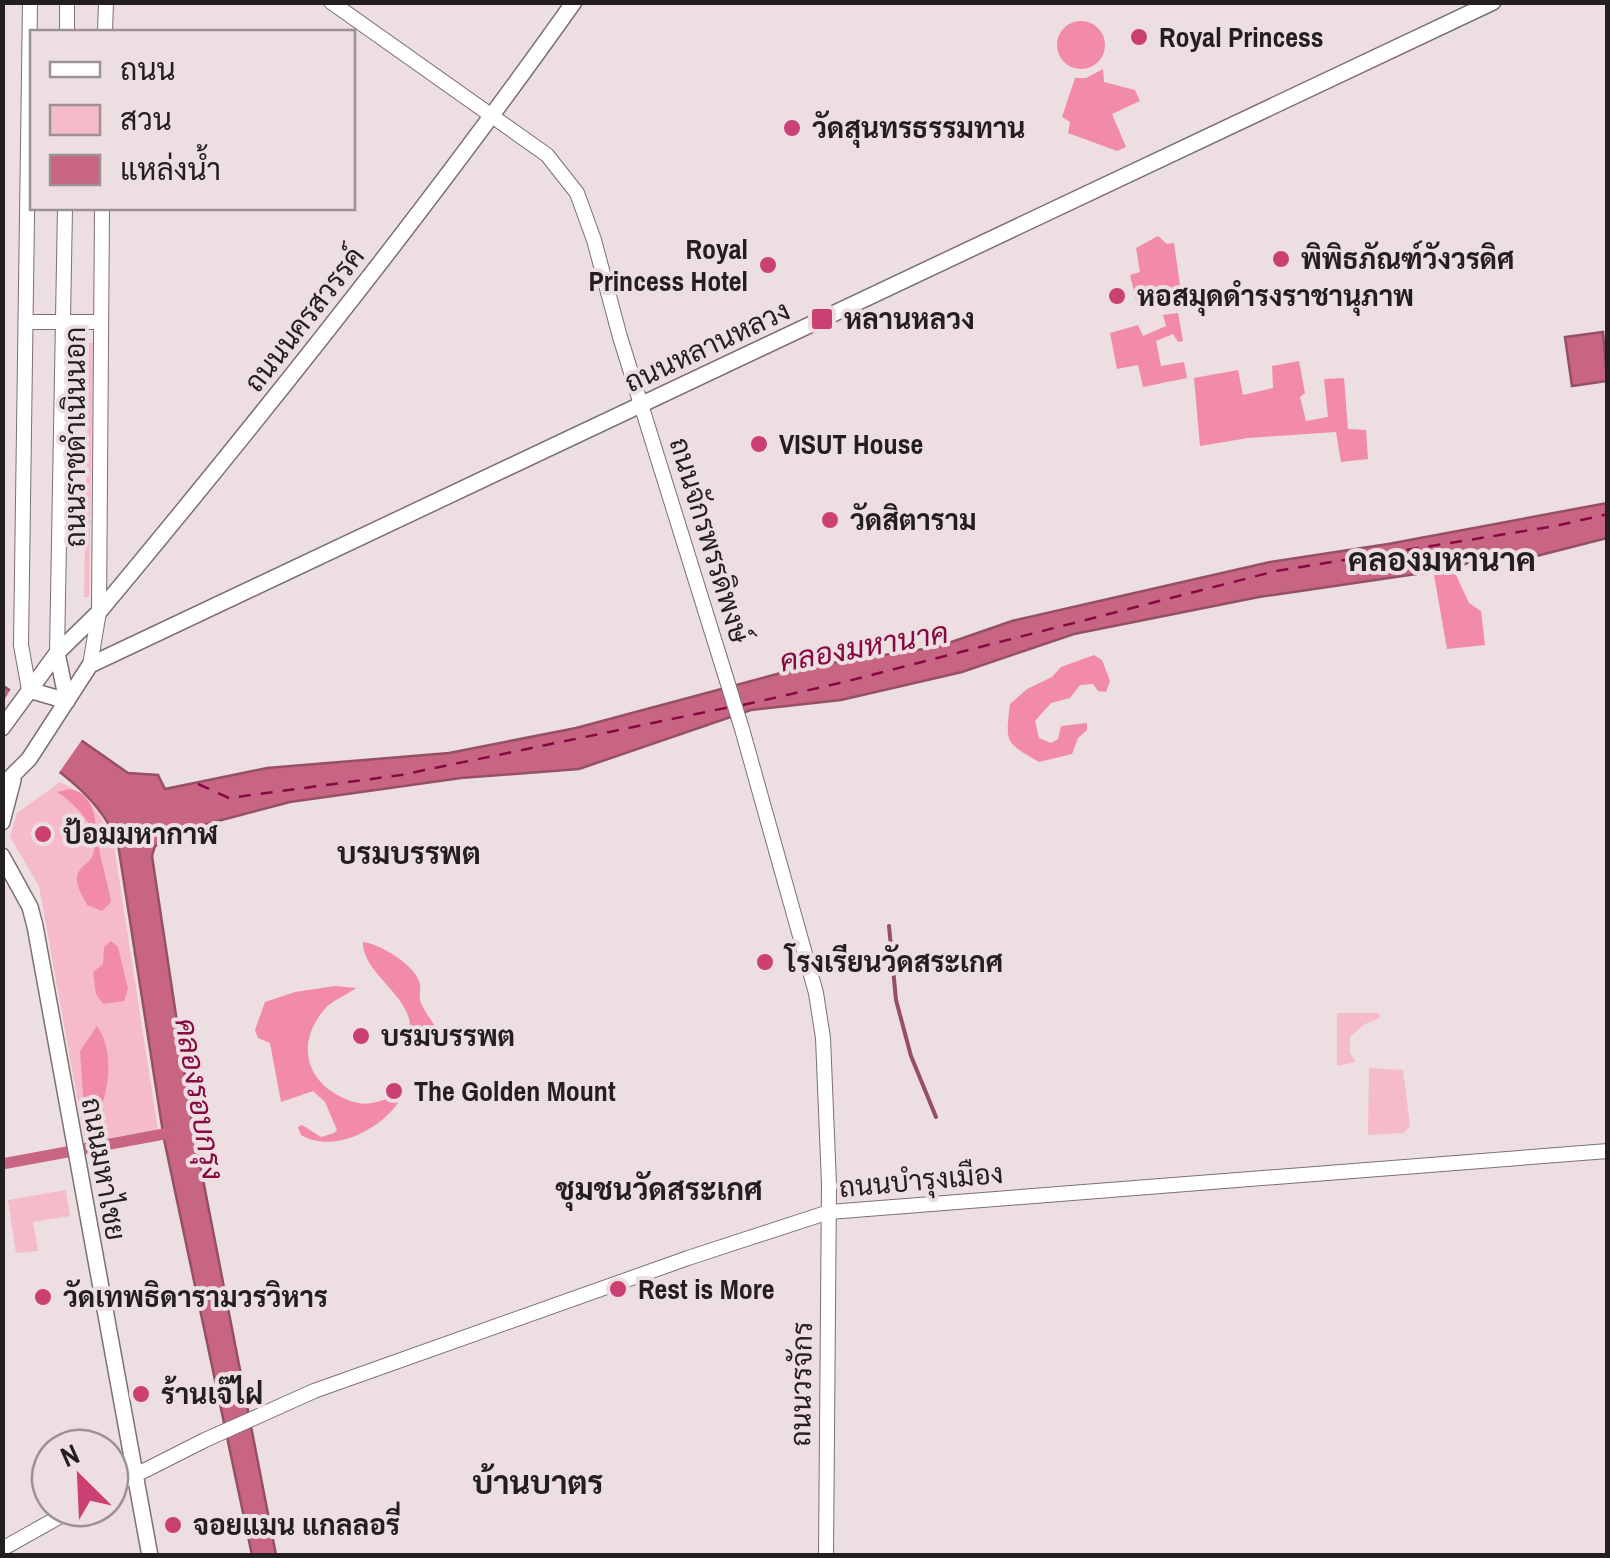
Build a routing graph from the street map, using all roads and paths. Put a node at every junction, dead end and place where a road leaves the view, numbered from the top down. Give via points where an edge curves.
1 (30, 2) edge
2 (67, 2) edge
3 (106, 2) edge
4 (331, 2) edge
5 (574, 2) edge
6 (1493, 2) edge
7 (67, 30) edge
8 (105, 30) edge
9 (492, 116) junction
10 (65, 210) edge
11 (102, 210) edge
12 (26, 322) junction
13 (64, 322) junction
14 (100, 322) junction
15 (641, 404) junction
16 (100, 570) junction
17 (128, 578) junction
18 (99, 612) junction
19 (58, 653) junction
20 (90, 665) junction
21 (27, 692) junction
22 (67, 701) junction
23 (2, 728) edge
24 (8, 781) edge
25 (2, 822) edge
26 (2, 856) edge
27 (1608, 1151) edge
28 (828, 1212) junction
29 (136, 1474) junction
30 (130, 1477) edge
31 (39, 1528) edge
32 (2, 1549) edge
33 (150, 1556) edge
34 (826, 1556) edge

1 - 12 main road, ถนนราชดำเนินนอก
2 - 7 main road
3 - 8 main road
4 - 9 main road, ถนนจักรพรรดิพงษ์
5 - 9 main road, ถนนนครสวรรค์
6 - 15 main road, ถนนหลานหลวง
9 - 15 main road, ถนนจักรพรรดิพงษ์ via 546,155 577,193
9 - 17 main road, ถนนนครสวรรค์
10 - 13 main road, ถนนราชดำเนินนอก
11 - 14 main road, ถนนราชดำเนินนอก
12 - 13 main road
12 - 21 main road, ถนนราชดำเนินนอก via 21,646
13 - 14 main road
13 - 19 main road, ถนนราชดำเนินนอก
14 - 16 main road, ถนนราชดำเนินนอก
15 - 20 main road, ถนนหลานหลวง
15 - 28 main road, ถนนจักรพรรดิพงษ์ via 816,993 824,1038
16 - 17 main road
16 - 18 main road, ถนนราชดำเนินนอก
17 - 18 main road, ถนนนครสวรรค์
18 - 19 main road, ถนนนครสวรรค์
18 - 20 main road, ถนนราชดำเนินนอก
19 - 21 main road, ถนนนครสวรรค์
19 - 22 main road
20 - 22 main road
21 - 22 main road
21 - 23 main road, ถนนนครสวรรค์
22 - 24 main road
24 - 25 main road
26 - 29 main road, ถนนมหาไชย via 35,926
27 - 28 main road, ถนนบำรุงเมือง
28 - 29 main road, ถนนบำรุงเมือง via 314,1390
28 - 34 main road, ถนนวรจักร
29 - 30 main road, ถนนบำรุงเมือง
29 - 33 main road, ถนนมหาไชย
31 - 32 main road

